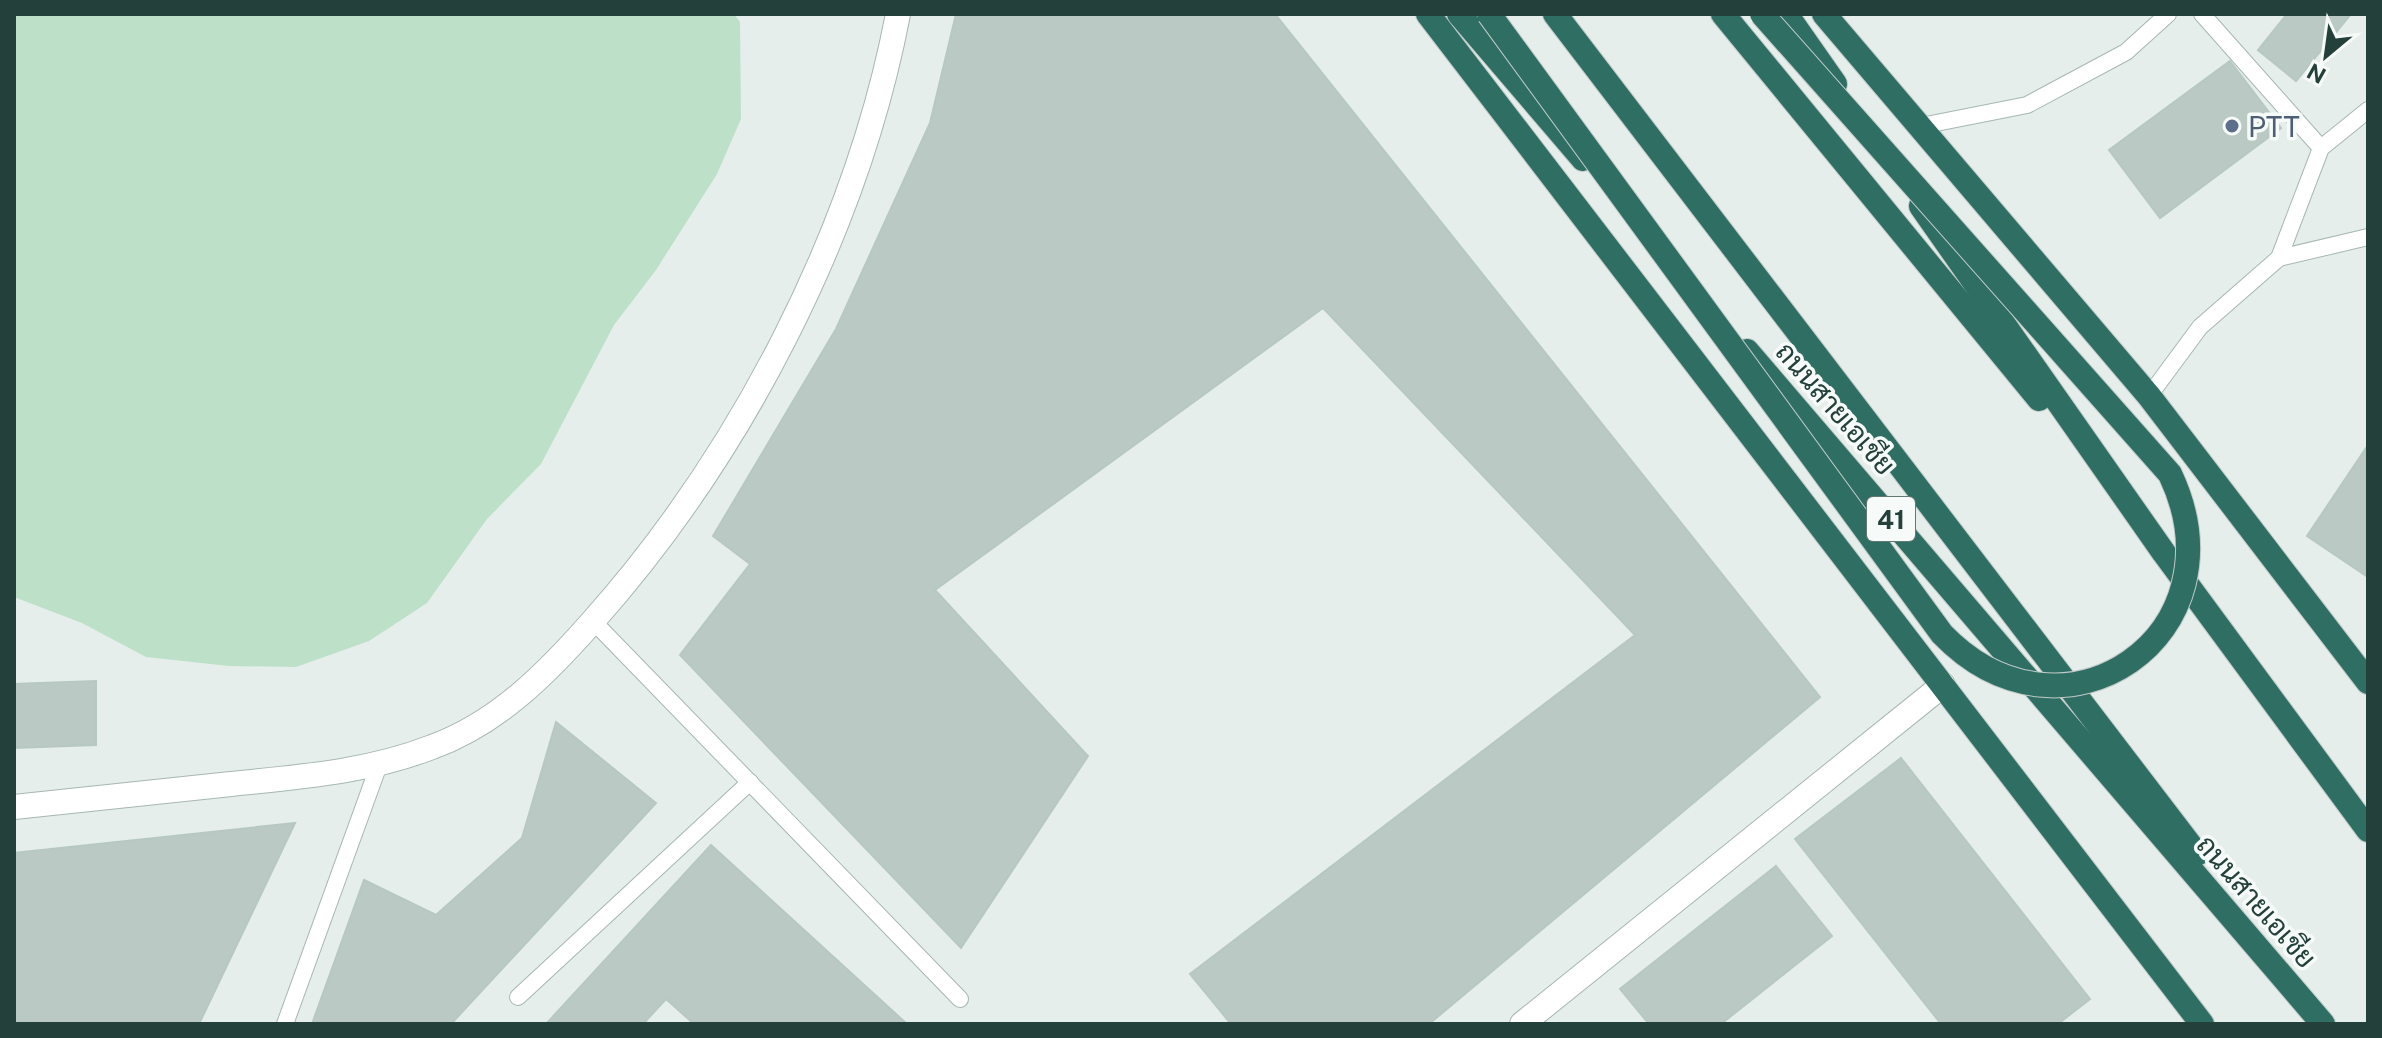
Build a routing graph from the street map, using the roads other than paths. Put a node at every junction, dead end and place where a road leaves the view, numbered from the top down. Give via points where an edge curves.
1 (898, 14) edge
2 (1428, 14) edge
3 (1459, 14) edge
4 (1489, 14) edge
5 (1555, 14) edge
6 (1723, 14) edge
7 (1762, 14) edge
8 (1786, 14) edge
9 (1824, 14) edge
10 (2168, 14) edge
11 (2202, 14) edge
12 (2368, 110) edge
13 (1921, 126) junction
14 (2321, 148) junction
15 (2368, 237) edge
16 (2279, 258) junction
17 (2149, 396) junction
18 (2164, 553) junction
19 (593, 621) junction
20 (2368, 682) edge
21 (1943, 685) junction
22 (380, 762) junction
23 (750, 782) junction
24 (14, 807) edge
25 (2368, 830) edge
26 (518, 997) dead end
27 (960, 999) dead end
28 (285, 1024) edge
29 (1522, 1024) edge
30 (2202, 1024) edge
31 (2325, 1024) edge

1 - 19 street via 886,77 834,226 770,369 689,498 635,574
2 - 21 highway, 41
3 - 31 highway, ถนนสายเอเชีย / 41
4 - 7 highway, bridge via 1961,654 1984,669 2036,685 2091,680 2116,670 2159,635 2186,584 2189,527 2170,474
5 - 31 highway
6 - 18 highway
8 - 18 highway
9 - 13 highway
10 - 13 lane via 2126,52 2027,105
11 - 14 lane
12 - 14 lane
13 - 17 highway
14 - 16 lane
15 - 16 lane
16 - 17 lane via 2200,327
17 - 20 highway
18 - 25 highway
19 - 22 street via 547,674 495,714 434,747
19 - 23 lane
21 - 29 street
21 - 30 highway, 41
22 - 24 street via 345,772
22 - 28 lane
23 - 26 lane
23 - 27 lane

